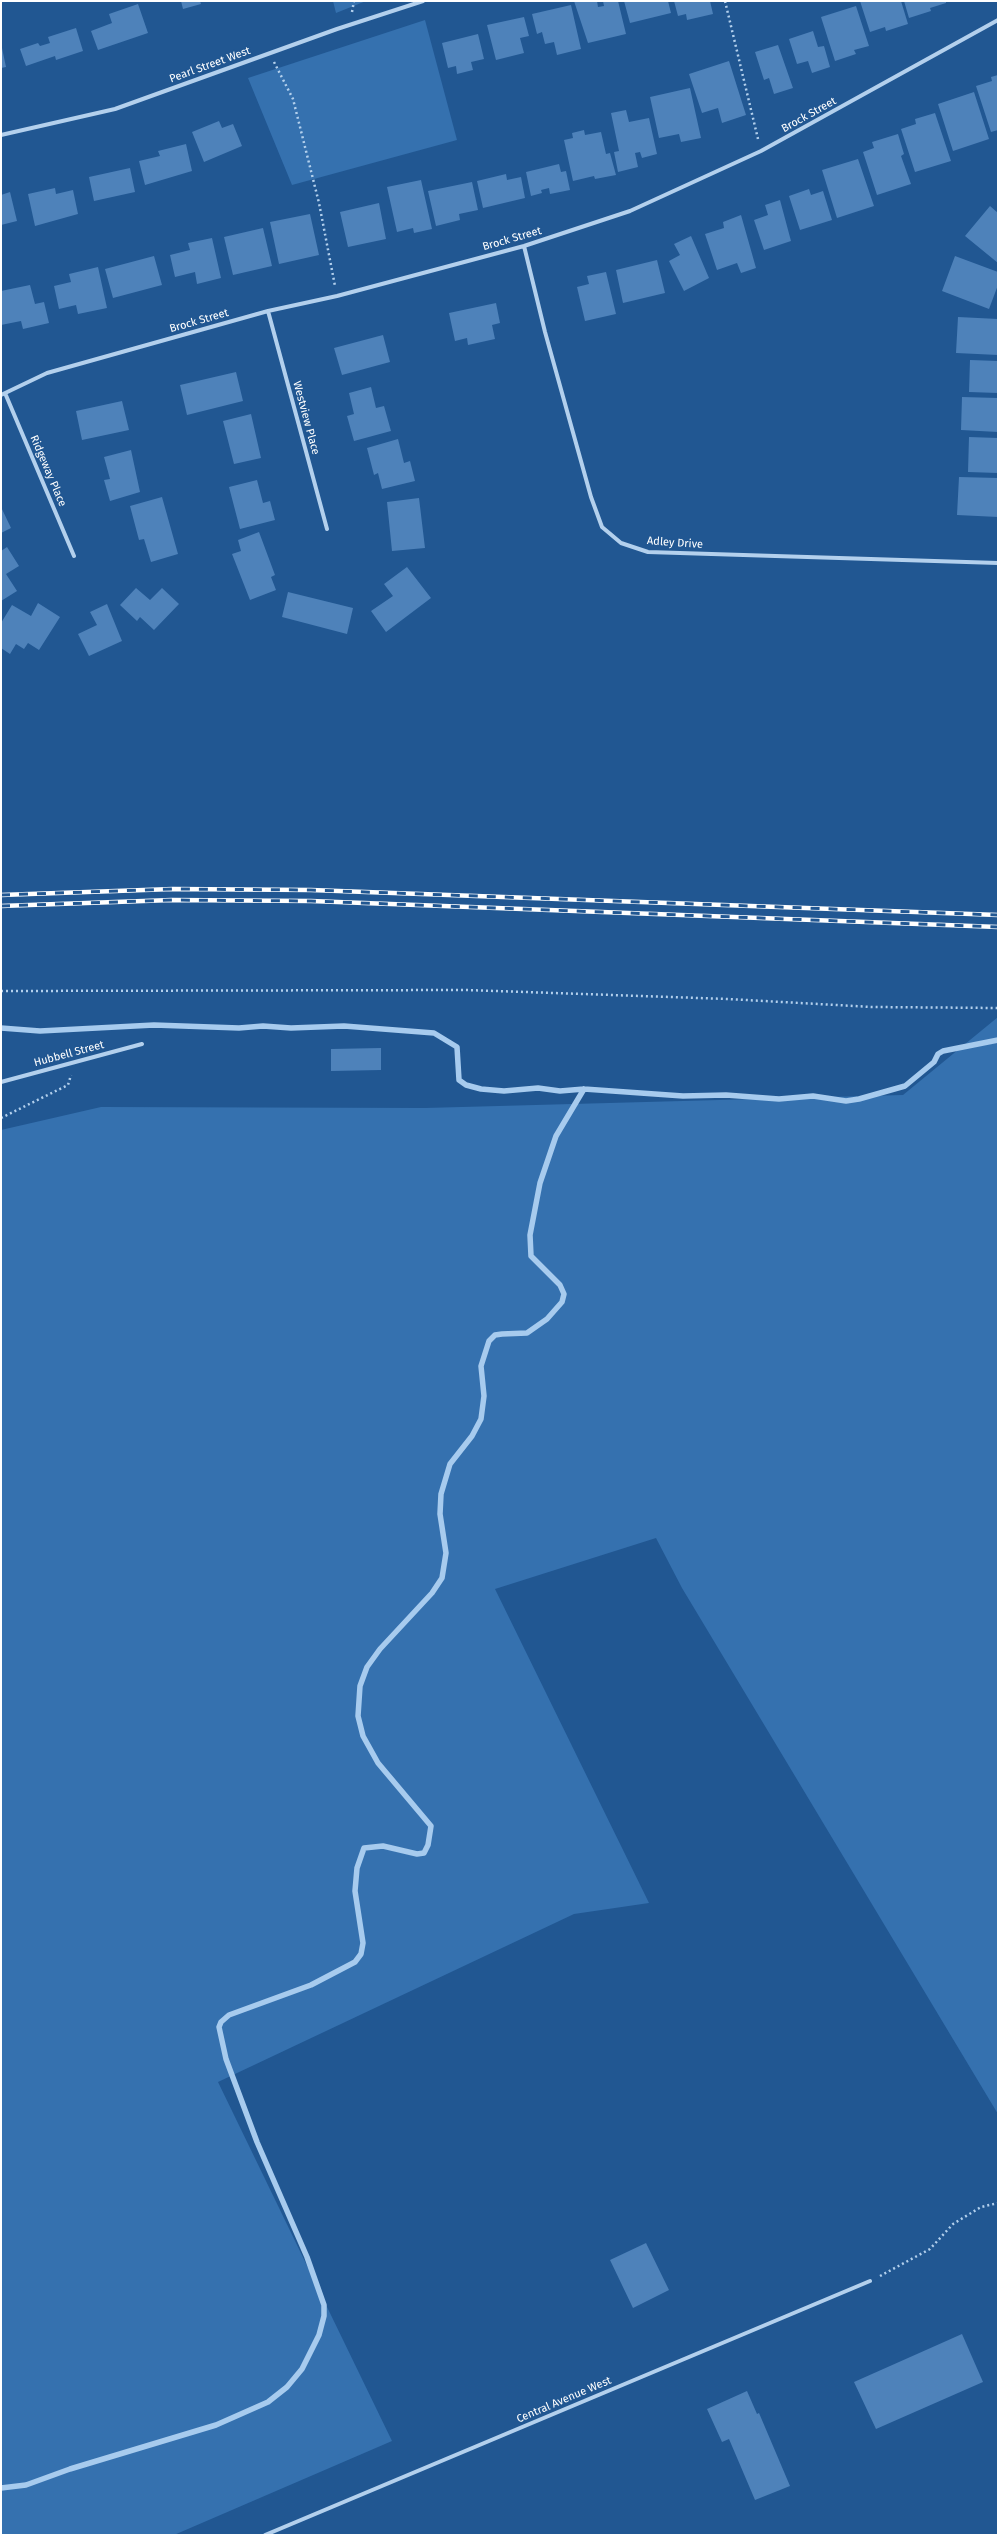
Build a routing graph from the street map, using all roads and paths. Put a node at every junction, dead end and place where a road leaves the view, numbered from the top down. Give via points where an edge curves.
1 (422, 1) edge
2 (725, 1) edge
3 (998, 20) edge
4 (270, 53) junction
5 (1, 134) edge
6 (761, 151) junction
7 (524, 246) junction
8 (337, 296) junction
9 (268, 312) junction
10 (3, 394) edge
11 (328, 529) dead end
12 (74, 556) dead end
13 (998, 563) edge
14 (1, 991) edge
15 (998, 1008) edge
16 (142, 1044) dead end
17 (73, 1062) junction
18 (1, 1082) edge
19 (1, 1118) edge
20 (998, 2203) edge
21 (870, 2281) joint
22 (265, 2535) edge

1 - 4 street, Pearl Street West
2 - 6 path
3 - 6 street, Brock Street
4 - 5 street, Pearl Street West via 116,109
4 - 8 path via 293,99 319,203
6 - 7 street, Brock Street via 630,211
7 - 8 street, Brock Street
7 - 13 street, Adley Drive via 591,497 602,527 621,543 648,552
8 - 9 street, Brock Street
9 - 10 street, Brock Street via 47,373
9 - 11 street, Westview Place
10 - 12 street, Ridgeway Place
14 - 15 path via 467,990 872,1007
16 - 17 street, Hubbell Street
17 - 18 street, Hubbell Street
17 - 19 path via 68,1085
20 - 21 path via 975,2210 952,2224 930,2249
21 - 22 street, Central Avenue West

